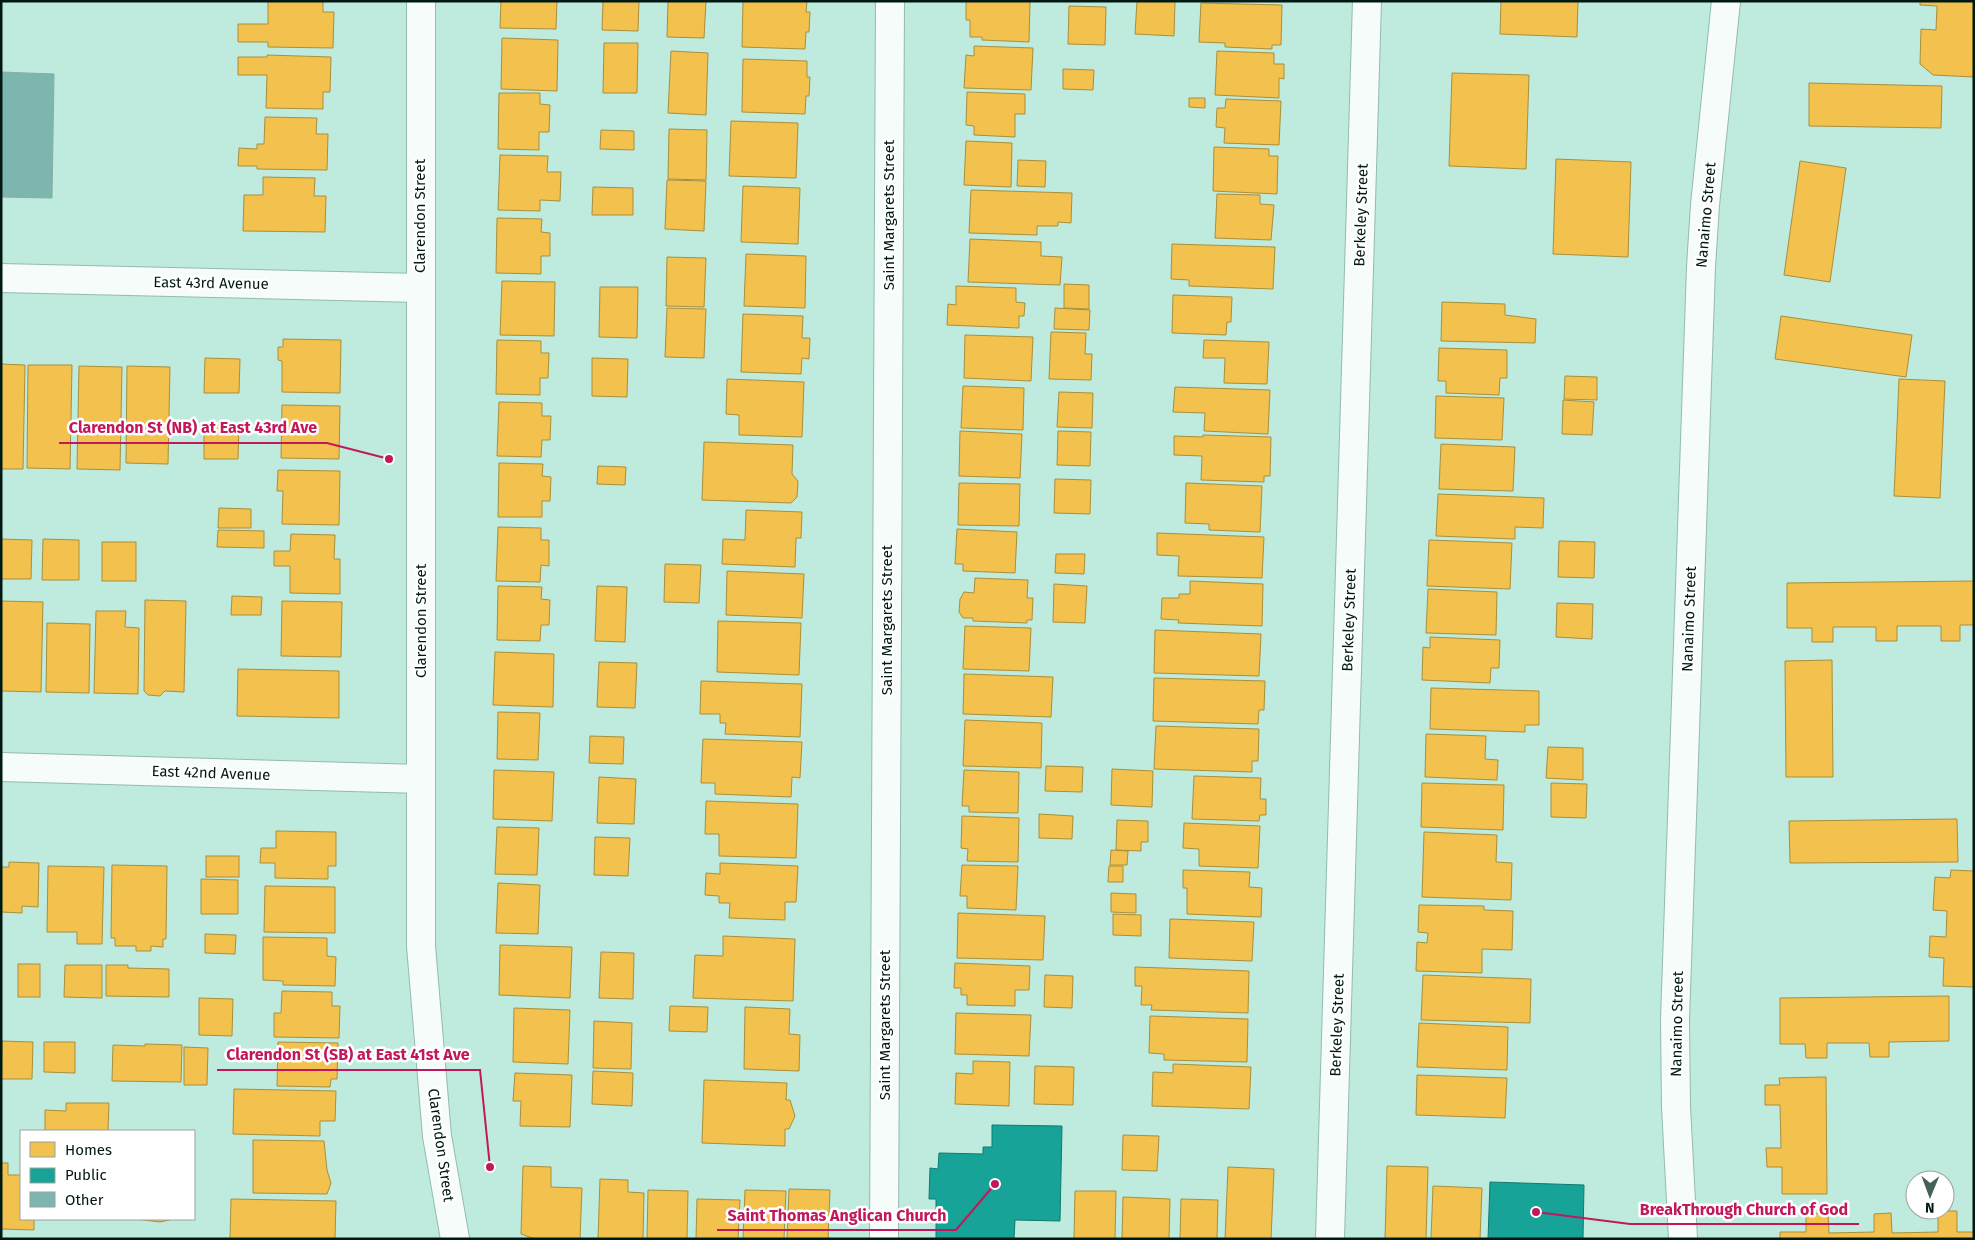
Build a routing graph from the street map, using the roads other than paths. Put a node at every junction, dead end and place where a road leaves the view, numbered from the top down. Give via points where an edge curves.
1 (421, 1) edge
2 (890, 1) edge
3 (1367, 1) edge
4 (1726, 1) edge
5 (1, 278) edge
6 (420, 288) junction
7 (1, 767) edge
8 (421, 778) junction
9 (455, 1239) edge
10 (884, 1239) edge
11 (1330, 1239) edge
12 (1682, 1239) edge

1 - 6 street, Clarendon Street
2 - 10 street, Saint Margarets Street
3 - 11 street, Berkeley Street
4 - 12 street, Nanaimo Street via 1705,205 1692,495 1675,1020
5 - 6 street, East 43rd Avenue
6 - 8 street, Clarendon Street
7 - 8 street, East 42nd Avenue
8 - 9 street, Clarendon Street via 421,946 437,1136

